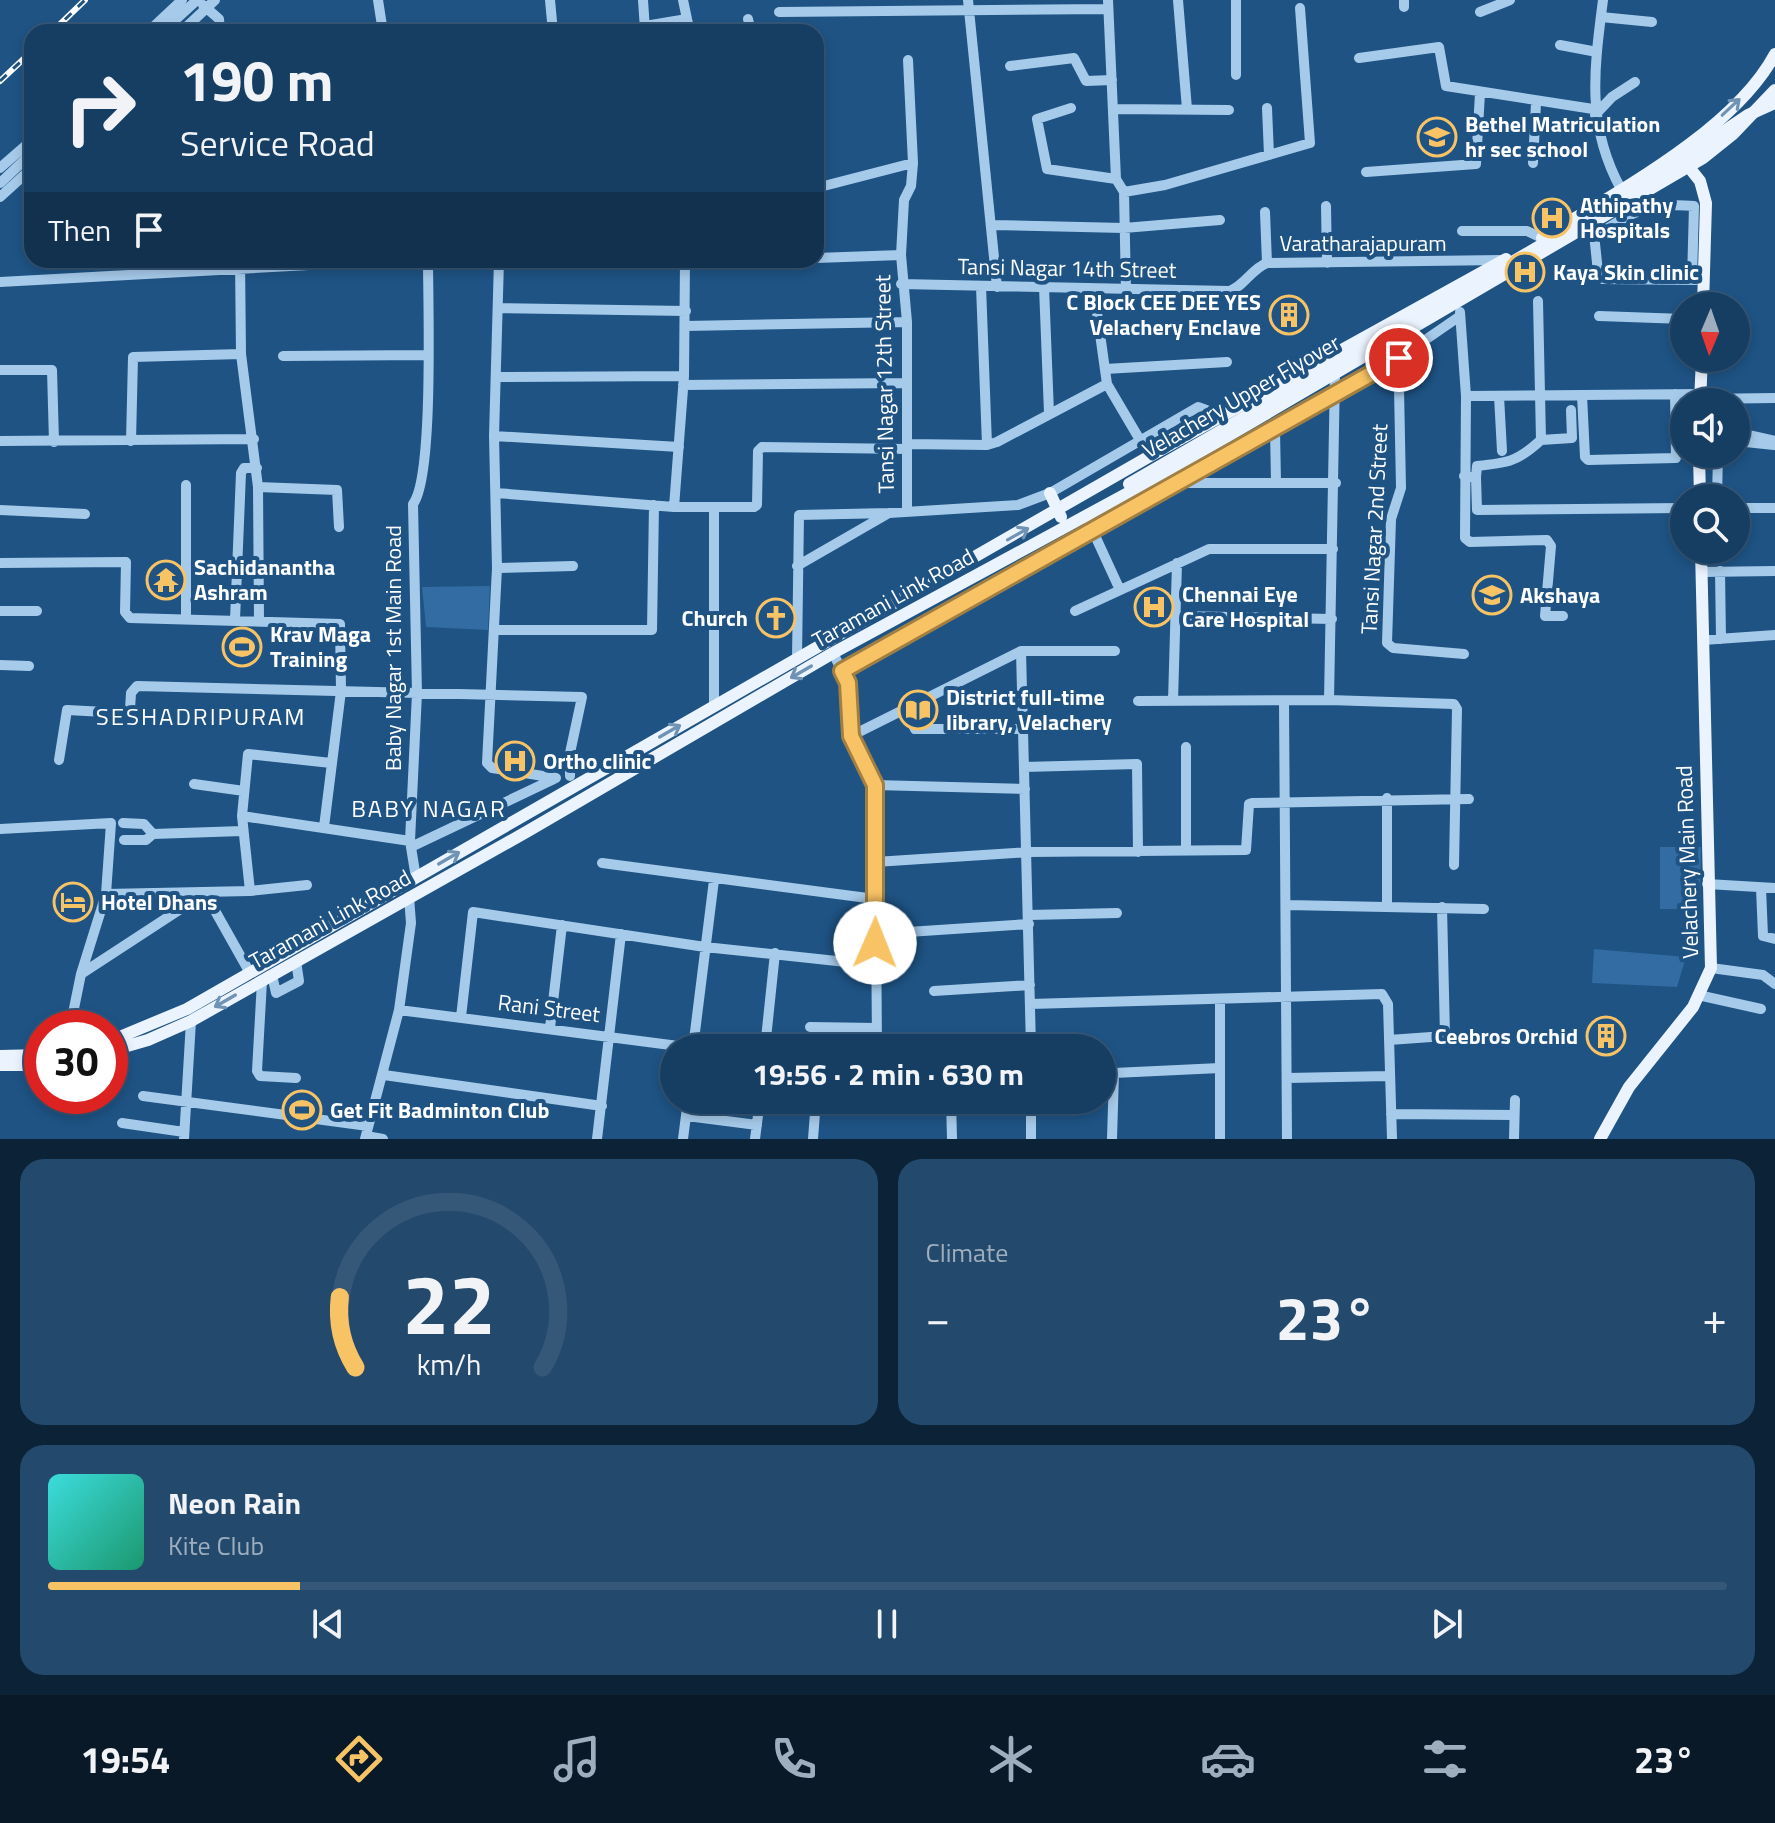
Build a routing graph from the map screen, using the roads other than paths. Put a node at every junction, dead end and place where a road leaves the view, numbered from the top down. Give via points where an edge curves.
1 (182, 0) edge
2 (197, 0) edge
3 (215, 0) edge
4 (378, 0) edge
5 (550, 0) edge
6 (643, 0) edge
7 (683, 0) edge
8 (1178, 0) edge
9 (1236, 0) edge
10 (1510, 0) edge
11 (1603, 0) edge
12 (968, 4) edge
13 (1108, 5) edge
14 (1300, 8) dead end
15 (206, 9) junction
16 (779, 12) dead end
17 (1480, 12) dead end
18 (1601, 17) junction
19 (687, 19) junction
20 (748, 19) dead end
21 (1652, 22) dead end
22 (160, 24) edge
23 (164, 24) edge
24 (190, 24) edge
25 (219, 24) edge
26 (382, 24) edge
27 (552, 24) edge
28 (645, 24) edge
29 (666, 24) edge
30 (688, 24) edge
31 (749, 24) edge
32 (1560, 45) dead end
33 (1597, 52) junction
34 (1775, 54) edge
35 (1359, 58) dead end
36 (908, 60) dead end
37 (1010, 66) dead end
38 (1236, 75) dead end
39 (1112, 80) junction
40 (1635, 82) dead end
41 (1775, 90) edge
42 (1480, 93) junction
43 (1536, 103) junction
44 (1775, 103) edge
45 (1071, 108) dead end
46 (1267, 108) dead end
47 (1113, 109) junction
48 (1187, 109) junction
49 (1229, 110) dead end
50 (1594, 112) junction
51 (24, 147) edge
52 (1678, 152) junction
53 (1269, 155) junction
54 (24, 160) edge
55 (913, 163) junction
56 (1533, 163) dead end
57 (1689, 167) junction
58 (0, 168) edge
59 (1366, 172) dead end
60 (24, 175) edge
61 (1116, 179) junction
62 (0, 183) edge
63 (824, 186) edge
64 (1621, 189) junction
65 (1124, 192) junction
66 (0, 197) edge
67 (1326, 206) dead end
68 (1265, 212) dead end
69 (1220, 220) dead end
70 (992, 225) junction
71 (1124, 228) junction
72 (1594, 230) junction
73 (1462, 231) dead end
74 (1542, 238) junction
75 (901, 255) junction
76 (824, 258) edge
77 (1504, 260) junction
78 (1267, 263) junction
79 (1327, 263) junction
80 (187, 268) edge
81 (240, 268) edge
82 (428, 268) edge
83 (499, 268) edge
84 (685, 268) edge
85 (1698, 280) junction
86 (0, 282) edge
87 (901, 284) junction
88 (981, 286) junction
89 (997, 287) junction
90 (1044, 287) junction
91 (1094, 291) junction
92 (1126, 291) junction
93 (1232, 291) joint
94 (1700, 292) edge
95 (1538, 301) dead end
96 (498, 308) junction
97 (1460, 310) junction
98 (686, 311) junction
99 (1599, 316) dead end
100 (1670, 319) edge
101 (907, 322) junction
102 (685, 326) junction
103 (1398, 339) junction
104 (241, 354) junction
105 (427, 355) junction
106 (283, 356) dead end
107 (1399, 358) junction
108 (1227, 362) dead end
109 (1105, 369) junction
110 (0, 370) edge
111 (1335, 374) junction
112 (496, 377) junction
113 (684, 381) junction
114 (907, 383) junction
115 (1107, 384) junction
116 (1336, 394) junction
117 (1670, 394) edge
118 (1541, 395) junction
119 (1582, 395) junction
120 (1466, 396) junction
121 (1499, 396) junction
122 (1750, 398) edge
123 (1775, 398) edge
124 (1571, 410) dead end
125 (1209, 411) dead end
126 (1049, 413) junction
127 (1275, 430) junction
128 (494, 436) junction
129 (1750, 436) edge
130 (254, 439) junction
131 (1140, 440) junction
132 (1541, 440) junction
133 (0, 441) edge
134 (131, 441) junction
135 (54, 442) junction
136 (1750, 442) edge
137 (1775, 443) edge
138 (987, 445) junction
139 (907, 446) junction
140 (679, 447) junction
141 (1502, 451) dead end
142 (1670, 458) edge
143 (257, 468) junction
144 (1464, 476) junction
145 (1476, 477) junction
146 (1276, 482) junction
147 (1179, 483) junction
148 (1336, 483) junction
149 (186, 485) dead end
150 (1133, 486) junction
151 (258, 487) junction
152 (1094, 490) junction
153 (496, 493) junction
154 (1050, 493) junction
155 (1145, 502) junction
156 (654, 505) junction
157 (674, 507) junction
158 (714, 507) junction
159 (1670, 508) edge
160 (1750, 508) edge
161 (1775, 508) edge
162 (0, 510) edge
163 (907, 511) junction
164 (1058, 511) junction
165 (889, 513) junction
166 (85, 514) dead end
167 (1086, 516) junction
168 (339, 527) dead end
169 (1066, 527) junction
170 (1092, 532) junction
171 (1333, 549) junction
172 (0, 563) edge
173 (1177, 563) junction
174 (1702, 564) edge
175 (573, 566) dead end
176 (797, 566) junction
177 (497, 568) junction
178 (1720, 571) junction
179 (1775, 571) edge
180 (1702, 572) junction
181 (1120, 590) junction
182 (0, 611) edge
183 (37, 611) dead end
184 (1075, 611) dead end
185 (1176, 616) junction
186 (1563, 616) dead end
187 (186, 619) junction
188 (1332, 619) junction
189 (235, 620) junction
190 (259, 620) junction
191 (494, 630) junction
192 (1775, 635) edge
193 (1721, 639) junction
194 (1703, 640) junction
195 (1021, 651) junction
196 (1115, 651) dead end
197 (833, 653) junction
198 (1464, 654) dead end
199 (797, 658) junction
200 (0, 665) edge
201 (29, 666) dead end
202 (842, 671) junction
203 (341, 691) junction
204 (417, 693) junction
205 (488, 695) junction
206 (1329, 700) junction
207 (1138, 701) dead end
208 (1173, 701) junction
209 (1284, 702) junction
210 (714, 706) junction
211 (906, 710) junction
212 (1022, 729) junction
213 (851, 736) junction
214 (1186, 747) dead end
215 (59, 760) dead end
216 (331, 763) junction
217 (1024, 767) junction
218 (556, 778) junction
219 (574, 780) junction
220 (194, 784) dead end
221 (875, 785) junction
222 (1025, 789) junction
223 (244, 791) junction
224 (553, 798) junction
225 (1387, 798) junction
226 (1456, 799) junction
227 (1469, 799) dead end
228 (1285, 802) junction
229 (561, 811) junction
230 (242, 816) junction
231 (123, 823) dead end
232 (324, 827) junction
233 (0, 829) edge
234 (242, 831) junction
235 (153, 834) junction
236 (124, 840) dead end
237 (411, 844) junction
238 (1186, 851) junction
239 (1028, 852) junction
240 (1138, 852) junction
241 (875, 862) junction
242 (602, 863) dead end
243 (1454, 865) dead end
244 (416, 878) junction
245 (714, 880) junction
246 (1707, 884) junction
247 (307, 885) dead end
248 (1761, 888) junction
249 (1775, 888) edge
250 (250, 891) junction
251 (205, 893) junction
252 (106, 894) junction
253 (409, 897) junction
254 (875, 899) junction
255 (1287, 905) junction
256 (1387, 907) junction
257 (1442, 907) junction
258 (1484, 909) dead end
259 (1117, 913) dead end
260 (1029, 920) junction
261 (562, 925) junction
262 (908, 932) dead end
263 (621, 934) junction
264 (1775, 939) edge
265 (705, 947) junction
266 (775, 953) junction
267 (296, 961) junction
268 (874, 965) junction
269 (1711, 968) junction
270 (250, 973) junction
271 (81, 974) junction
272 (267, 978) junction
273 (1775, 984) edge
274 (1030, 985) junction
275 (934, 991) dead end
276 (276, 993) junction
277 (1698, 995) junction
278 (1287, 996) junction
279 (1220, 999) junction
280 (262, 1003) junction
281 (1030, 1004) junction
282 (1761, 1009) dead end
283 (74, 1010) edge
284 (399, 1010) junction
285 (188, 1016) junction
286 (461, 1017) junction
287 (810, 1027) dead end
288 (550, 1028) junction
289 (876, 1028) junction
290 (696, 1034) edge
291 (766, 1034) edge
292 (876, 1034) edge
293 (1031, 1034) edge
294 (128, 1035) edge
295 (610, 1036) junction
296 (1389, 1040) junction
297 (660, 1043) edge
298 (128, 1046) edge
299 (24, 1055) edge
300 (0, 1056) edge
301 (0, 1065) edge
302 (24, 1065) edge
303 (1220, 1068) junction
304 (384, 1075) junction
305 (1389, 1076) junction
306 (296, 1078) dead end
307 (1287, 1078) junction
308 (143, 1096) dead end
309 (1515, 1100) dead end
310 (186, 1101) junction
311 (602, 1106) junction
312 (758, 1114) edge
313 (815, 1114) edge
314 (951, 1114) edge
315 (1031, 1114) edge
316 (1391, 1114) junction
317 (1514, 1115) junction
318 (687, 1116) joint
319 (122, 1123) dead end
320 (757, 1125) junction
321 (366, 1134) edge
322 (184, 1136) edge
323 (383, 1139) edge
324 (597, 1139) edge
325 (683, 1139) edge
326 (755, 1139) edge
327 (813, 1139) edge
328 (952, 1139) edge
329 (1031, 1139) edge
330 (1112, 1139) edge
331 (1220, 1139) edge
332 (1287, 1139) edge
333 (1392, 1139) edge
334 (1514, 1139) edge
335 (1600, 1139) edge

1 - 22 street
2 - 15 street
2 - 23 street
3 - 15 street
4 - 26 street
5 - 27 street
6 - 28 street
7 - 19 street
8 - 48 street
9 - 38 street
10 - 17 street
11 - 18 street
12 - 13 street
12 - 16 street
12 - 70 street
13 - 39 street
14 - 53 street via 1310,143
15 - 24 street
15 - 25 street
18 - 21 street
18 - 33 street
19 - 29 street
19 - 30 street
20 - 31 street
32 - 33 street
33 - 50 street
52 -> 34 main road, Taramani Link Road via 1734,104
35 - 42 street via 1439,47 1444,84
36 - 55 street, Tansi Nagar 12th Street
37 - 39 street via 1074,58 1086,81
39 - 47 street
40 - 50 street
41 - 57 main road, Taramani Link Road via 1723,143
42 - 43 street
42 - 59 street via 1476,164
43 - 50 street
43 - 56 street
44 - 150 main road, Velachery Upper Flyover, bridge
45 - 61 street via 1037,117 1047,169
46 - 53 street
47 - 48 street
47 - 61 street
48 - 49 street
50 - 64 street via 1605,161
51 - 58 street
52 - 57 main road
52 - 64 main road, Taramani Link Road
53 - 65 street
54 - 62 street
55 - 63 street
55 - 75 street, Tansi Nagar 12th Street via 904,200
57 - 72 main road, Taramani Link Road
57 - 85 main road via 1706,203
60 - 66 street
61 - 65 street
64 - 74 main road, Taramani Link Road
65 - 71 street
67 - 79 street
68 - 78 street
69 - 71 street
70 - 71 street
70 - 89 street
71 - 92 street
72 - 85 street via 1602,279
72 - 85 street via 1659,203 1694,206
72 - 97 main road, Taramani Link Road
73 - 74 street via 1527,231
74 - 77 main road, Taramani Link Road
75 - 76 street
75 - 87 street, Tansi Nagar 12th Street
77 - 79 street, Varatharajapuram
77 - 152 main road, Taramani Link Road
78 - 79 street, Varatharajapuram
78 - 93 street, Varatharajapuram
80 - 86 street
81 - 104 street
82 - 105 street, Baby Nagar 1st Main Road
83 - 96 street
84 - 98 street
85 - 94 main road
87 - 88 street, Tansi Nagar 14th Street
87 - 101 street, Tansi Nagar 12th Street
88 - 89 street, Tansi Nagar 14th Street
88 - 138 street
89 - 90 street, Tansi Nagar 14th Street
90 - 91 street, Tansi Nagar 14th Street
90 - 126 street
91 - 92 street, Tansi Nagar 14th Street
91 - 109 street
92 - 93 street, Tansi Nagar 14th Street
95 - 118 street
96 - 98 street
96 - 112 street
97 - 103 main road, Taramani Link Road
97 - 107 street
97 - 120 street
98 - 102 street
99 - 100 street
101 - 102 street
101 - 114 street, Tansi Nagar 12th Street
102 - 113 street
103 - 107 street, Tansi Nagar 2nd Street
103 - 111 main road, Taramani Link Road
104 - 130 street
104 - 134 street via 133,357
105 - 106 street
105 - 204 street, Baby Nagar 1st Main Road via 427,438 421,494 413,504
107 - 116 street
107 - 198 street, Tansi Nagar 2nd Street via 1401,488 1391,519 1387,643 1393,648
108 - 109 street
109 - 115 street
110 - 135 street via 52,370
111 - 116 street
111 - 150 main road, Taramani Link Road
112 - 113 street
112 - 128 street
113 - 114 street
113 - 140 street
114 - 139 street, Tansi Nagar 12th Street
115 - 126 street
115 - 131 street
116 - 127 street
116 - 148 street
117 - 119 street
118 - 119 street
118 - 121 street
118 - 132 street
119 - 142 street via 1588,460
120 - 121 street
120 - 144 street
121 - 141 street
122 - 123 street
124 - 132 street via 1572,438
125 - 131 street via 1198,407
126 - 138 street
127 - 146 street
127 - 147 street
128 - 140 street
128 - 153 street
129 - 137 street
130 - 134 street
130 - 143 street
131 - 154 street
132 - 145 street via 1499,466 1477,466
133 - 135 street
134 - 135 street
136 - 137 street
138 - 139 street
139 - 158 street via 762,447 756,506
139 - 163 street, Tansi Nagar 12th Street
140 - 157 street
143 - 151 street
143 - 189 street via 241,473
144 - 145 street
144 - 186 street via 1466,541 1547,540 1551,549 1545,616
145 - 159 street via 1477,510
146 - 147 street
146 - 148 street
147 - 155 street
148 - 171 street
149 - 187 street
150 - 152 main road, Velachery Upper Flyover via 1111,493
150 - 155 street
150 - 167 main road, Taramani Link Road
151 - 168 street via 337,490
151 - 190 street
152 - 164 main road, Taramani Link Road
153 - 156 street
153 - 177 street
154 - 163 street via 1002,508
154 - 164 main road
155 - 170 street
156 - 157 street
156 - 191 street via 652,630
157 - 158 street
158 - 210 street
160 - 161 street
162 - 166 street
163 - 165 street
164 - 169 main road
199 -> 164 main road, Taramani Link Road
165 - 176 street
165 - 176 street via 800,513
167 - 169 main road, Taramani Link Road
167 - 170 street
169 - 197 main road, Taramani Link Road
170 - 181 street
170 - 202 street
171 - 173 street via 1213,548
171 - 188 street
172 - 187 street via 126,562 125,612 130,618
173 - 181 street
173 - 185 street
174 - 180 main road, Velachery Main Road
175 - 177 street
176 - 199 street
177 - 191 street
178 - 179 street
178 - 180 street
178 - 193 street
180 - 194 main road, Velachery Main Road
181 - 184 street
182 - 183 street
185 - 188 street
185 - 208 street
187 - 189 street
188 - 206 street
189 - 190 street
190 - 203 street via 340,624
191 - 205 street
192 - 193 street
193 - 194 street
194 - 246 main road, Velachery Main Road
195 - 196 street
195 - 211 street
195 - 212 street
197 - 202 street
197 -> 229 main road, Taramani Link Road
199 - 210 main road, Taramani Link Road
200 - 201 street
202 - 213 street via 848,683
203 - 204 street
203 - 215 street via 137,686 124,713 67,710
203 - 216 street
204 - 205 street
204 - 237 street, Baby Nagar 1st Main Road
205 - 218 street via 488,765
205 - 219 street via 582,697 570,753
206 - 209 street
206 - 226 street via 1457,706
207 - 208 street
208 - 209 street
209 - 228 street
219 -> 210 main road, Taramani Link Road
211 - 212 street via 915,729
211 - 213 street
212 - 217 street
213 - 221 street
214 - 238 street
216 - 223 street via 248,754
216 - 232 street
217 - 222 street
217 - 240 street via 1137,764
218 - 219 street
218 - 237 street
219 - 224 main road, Taramani Link Road
220 - 223 street
221 - 222 street
221 - 241 street
222 - 239 street
223 - 230 street
224 - 229 main road
244 -> 224 main road, Taramani Link Road
225 - 226 street
225 - 228 street
225 - 256 street
226 - 227 street
226 - 243 street
228 - 238 street via 1249,804 1246,850
228 - 255 street
229 - 253 main road, Taramani Link Road
230 - 232 street
230 - 234 street
231 - 235 street via 144,824
232 - 237 street
233 - 252 street via 111,823
234 - 235 street
234 - 250 street
235 - 236 street via 146,840
237 - 244 street, Baby Nagar 1st Main Road
238 - 240 street
239 - 240 street
239 - 241 street
239 - 260 street
241 - 254 street
242 - 245 street
244 - 270 main road, Taramani Link Road
245 - 254 street
245 - 265 street
246 - 248 street
246 - 269 main road, Velachery Main Road
247 - 250 street
248 - 249 street
248 - 264 street via 1763,936
250 - 251 street
251 - 252 street
251 - 270 street
251 - 271 street
252 - 271 street
253 - 267 main road, Taramani Link Road
253 - 284 street via 411,923
254 - 268 street
255 - 256 street
255 - 278 street
256 - 257 street
257 - 258 street
257 - 296 street via 1445,1036
259 - 260 street
260 - 262 street
260 - 274 street
261 - 263 street
261 - 286 street via 473,912
261 - 288 street
263 - 265 street
263 - 295 street
265 - 266 street
265 - 290 street
266 - 268 street
266 - 291 street
267 - 272 main road, Taramani Link Road
267 - 276 street via 298,983
268 - 289 street
269 - 273 street via 1763,975
269 - 277 main road, Velachery Main Road
270 - 285 main road, Taramani Link Road
271 - 283 street
272 - 276 street
272 - 280 street
272 -> 285 main road, Taramani Link Road
274 - 275 street
274 - 281 street
276 - 280 street
277 - 282 street
277 - 335 main road, Velachery Main Road via 1629,1087
278 - 279 street
278 - 296 street via 1382,994 1388,1000
278 - 307 street
279 - 281 street
279 - 303 street
280 - 306 street via 258,1075
281 - 293 street
284 - 286 street, Rani Street
284 - 304 street
285 - 294 main road, Taramani Link Road
285 - 298 main road, Taramani Link Road
285 - 310 street
286 - 288 street, Rani Street
287 - 289 street
288 - 295 street, Rani Street
289 - 292 street
295 - 297 street, Rani Street
295 - 311 street
296 - 305 street
299 - 300 main road
301 - 302 main road
303 - 330 street via 1114,1073
303 - 331 street
304 - 311 street
304 - 321 street
305 - 307 street
305 - 316 street
307 - 332 street
308 - 310 street
309 - 317 street
310 - 321 street
310 - 322 street
311 - 324 street
312 - 320 street
313 - 327 street
314 - 328 street
315 - 329 street
316 - 317 street
316 - 333 street
317 - 334 street
318 - 320 street
318 - 325 street
319 - 322 street
320 - 326 street
321 - 323 street

